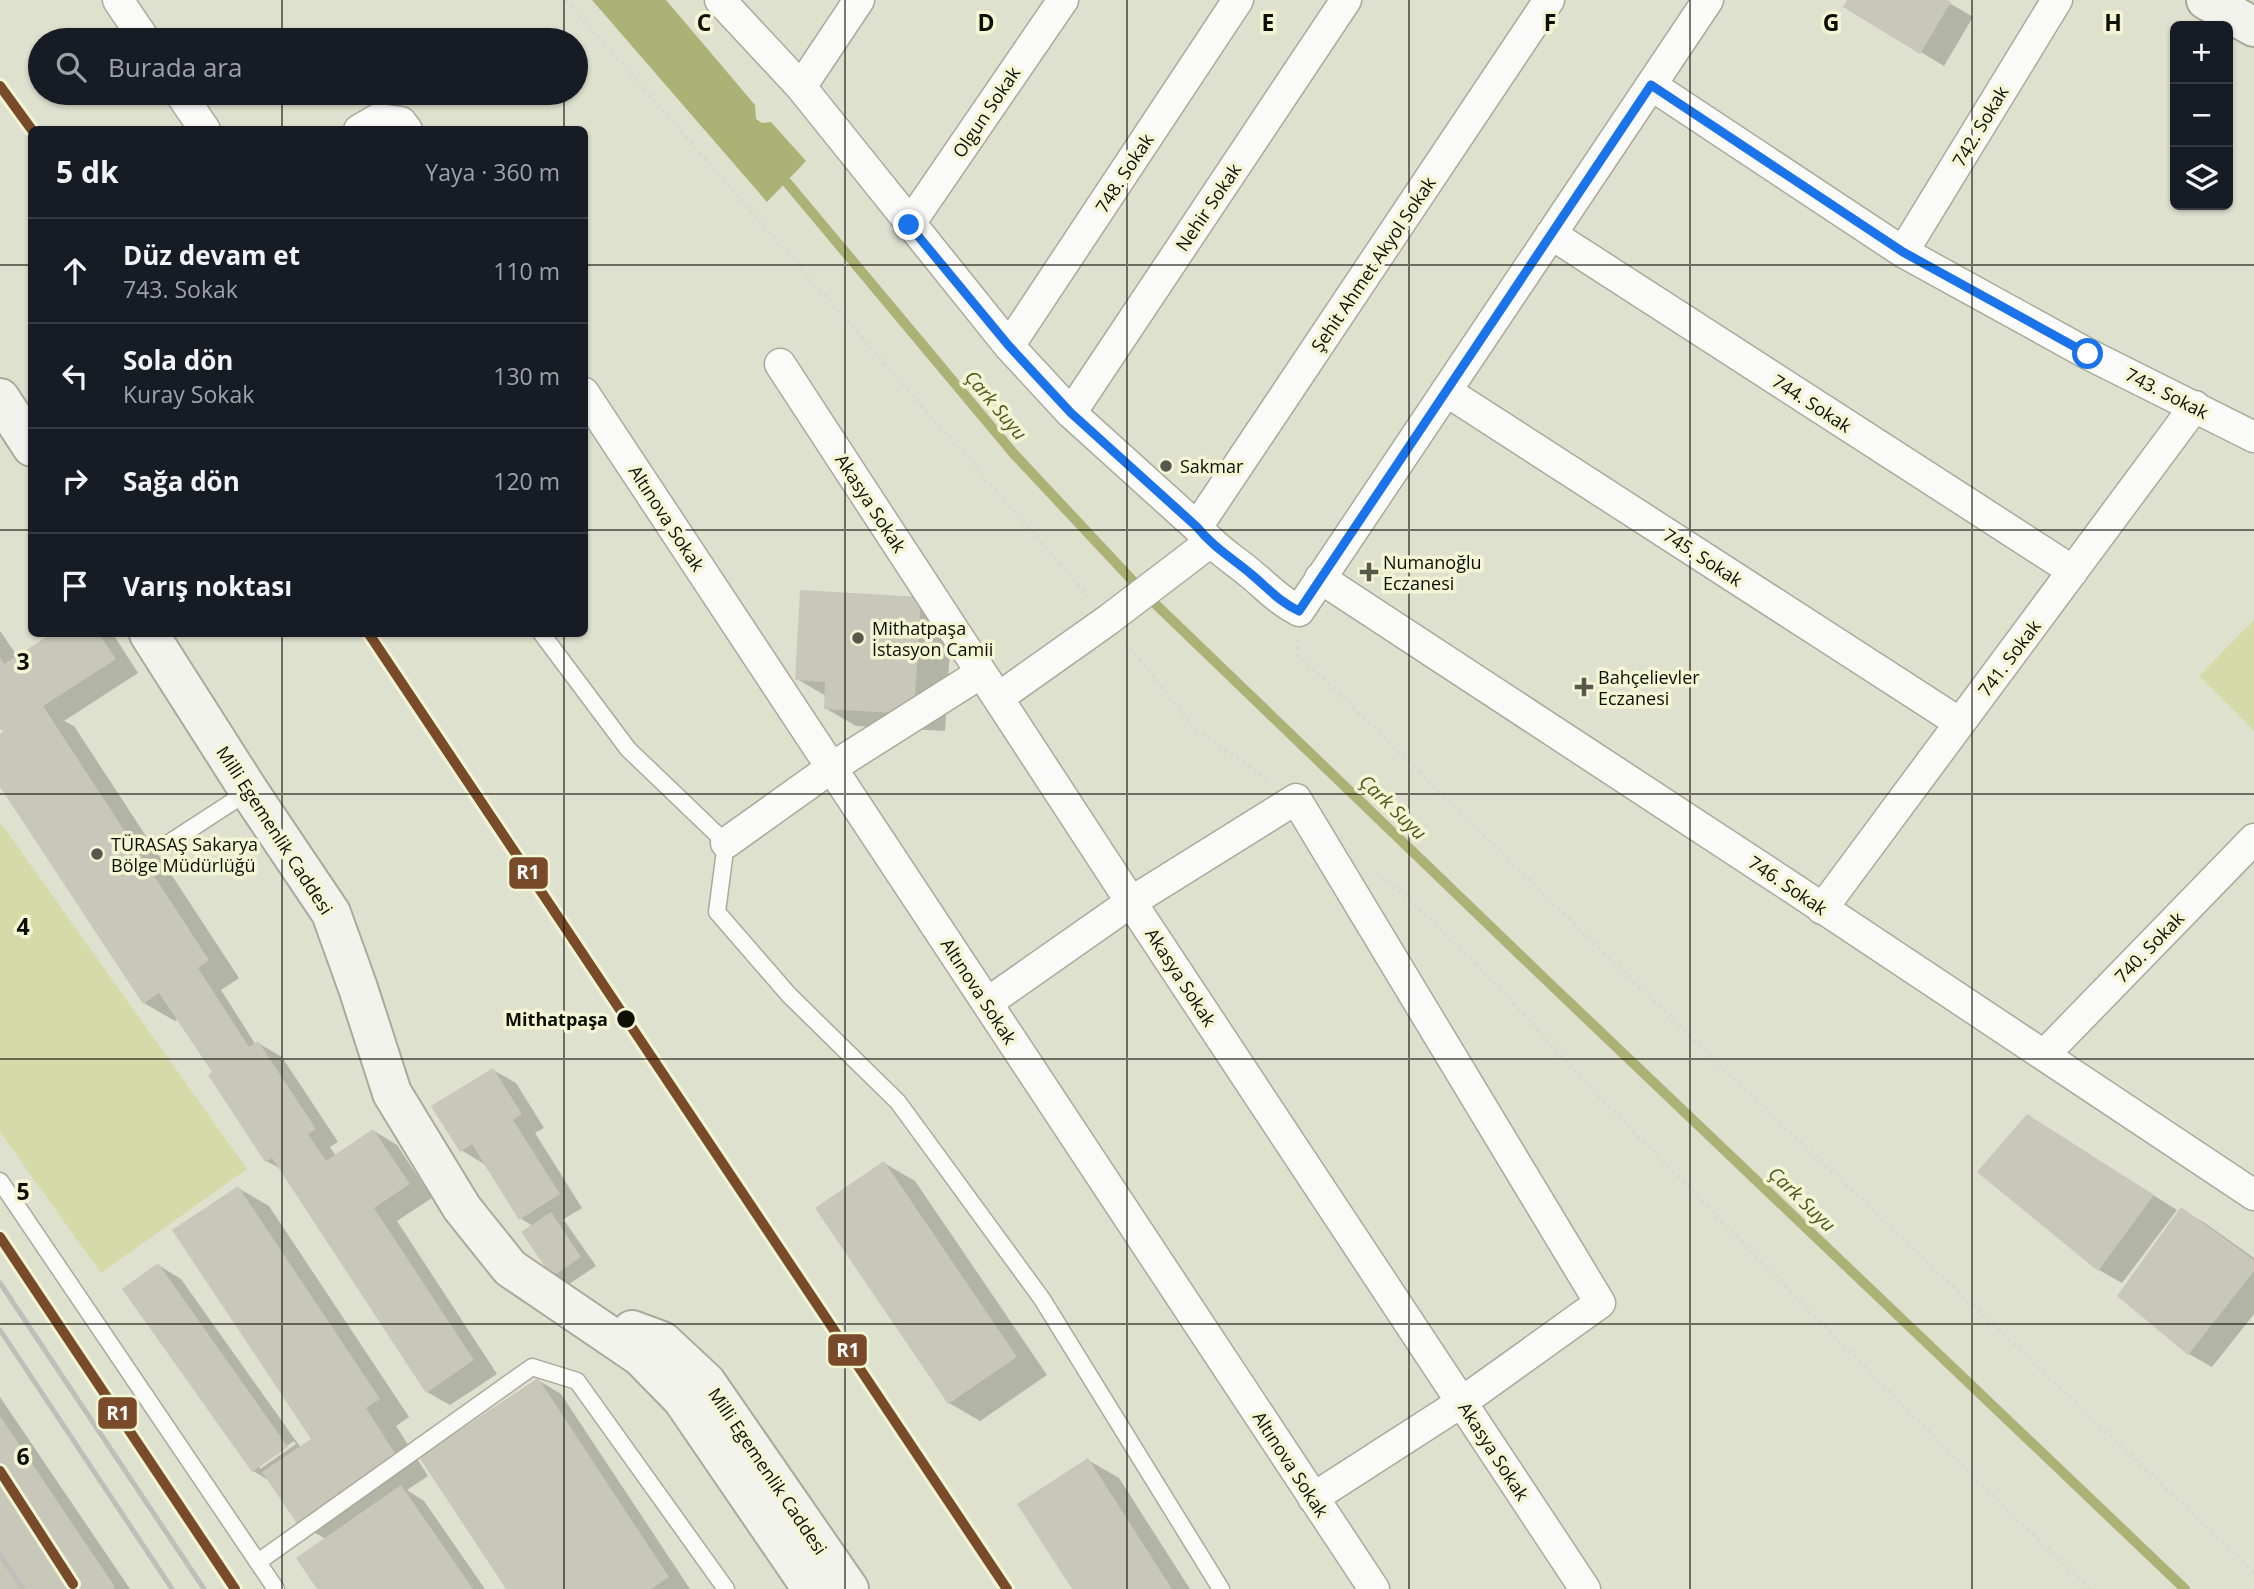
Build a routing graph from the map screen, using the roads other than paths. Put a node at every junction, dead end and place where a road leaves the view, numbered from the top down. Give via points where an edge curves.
1 (118, 0) edge
2 (720, 0) edge
3 (859, 0) edge
4 (1063, 0) edge
5 (1238, 0) edge
6 (1346, 0) edge
7 (1549, 0) edge
8 (1708, 0) edge
9 (2057, 0) edge
10 (2206, 0) edge
11 (2254, 27) edge
12 (137, 28) edge
13 (1651, 85) junction
14 (801, 87) junction
15 (188, 105) edge
16 (202, 126) edge
17 (366, 126) edge
18 (404, 126) edge
19 (909, 225) junction
20 (1550, 234) junction
21 (1903, 252) junction
22 (1009, 346) junction
23 (780, 364) dead end
24 (1446, 391) junction
25 (0, 398) edge
26 (588, 399) edge
27 (2195, 406) junction
28 (1071, 413) junction
29 (2254, 437) edge
30 (28, 441) edge
31 (1200, 542) junction
32 (2073, 571) junction
33 (1320, 578) junction
34 (151, 637) edge
35 (544, 637) edge
36 (981, 673) junction
37 (998, 698) junction
38 (1960, 723) junction
39 (831, 768) junction
40 (249, 791) junction
41 (2254, 839) edge
42 (169, 843) dead end
43 (726, 843) junction
44 (1131, 902) junction
45 (1822, 909) junction
46 (987, 1003) junction
47 (2044, 1055) junction
48 (0, 1181) edge
49 (2254, 1195) edge
50 (567, 1305) junction
51 (1462, 1402) junction
52 (1313, 1498) junction
53 (258, 1562) junction
54 (276, 1589) edge
55 (726, 1589) edge
56 (812, 1589) edge
57 (849, 1589) edge
58 (1221, 1589) edge
59 (1374, 1589) edge
60 (1585, 1589) edge

1 - 12 street
2 - 14 street
3 - 14 street
4 - 19 street, Olgun Sokak
5 - 22 street, 748. Sokak
6 - 28 street, Nehir Sokak
7 - 31 street, Şehit Ahmet Akyol Sokak
8 - 13 street
9 - 21 street, 742. Sokak
10 - 11 main road
13 - 20 street
13 - 21 street, 743. Sokak
14 - 19 street
15 - 16 street
17 - 18 street via 378,119
19 - 22 street
20 - 24 street
20 - 32 street, 744. Sokak
21 - 27 street, 743. Sokak via 2088,354
22 - 28 street
23 - 36 street, Akasya Sokak
24 - 33 street
24 - 38 street, 745. Sokak
25 - 30 main road
26 - 39 street, Altınova Sokak
27 - 29 street, 743. Sokak
27 - 32 street, 741. Sokak
28 - 31 street
31 - 33 street via 1299,611
31 - 37 street, Şehit Ahmet Akyol Sokak via 1122,609
32 - 38 street, 741. Sokak
33 - 45 street, 746. Sokak
34 - 40 main road, Milli Egemenlik Caddesi
35 - 43 lane via 628,749
36 - 37 street, Akasya Sokak
36 - 39 street
37 - 44 street, Akasya Sokak
38 - 45 street, 741. Sokak
39 - 43 street
39 - 46 street, Altınova Sokak
40 - 42 lane
40 - 50 main road, Milli Egemenlik Caddesi via 331,913 392,1093 462,1208 510,1268
41 - 47 street, 740. Sokak
43 - 58 lane via 717,912 789,995 898,1102 1042,1299
44 - 46 street
44 - 51 street, Akasya Sokak
44 - 51 street via 1296,799 1600,1303
45 - 47 street, 746. Sokak
46 - 52 street, Altınova Sokak
47 - 49 street, 746. Sokak
48 - 53 lane
50 - 56 main road, Milli Egemenlik Caddesi via 641,1357 682,1399
50 - 57 main road, Milli Egemenlik Caddesi via 662,1341 706,1381
51 - 52 street
51 - 60 street, Akasya Sokak
52 - 59 street, Altınova Sokak
53 - 54 lane
53 - 55 lane via 532,1367 577,1381

